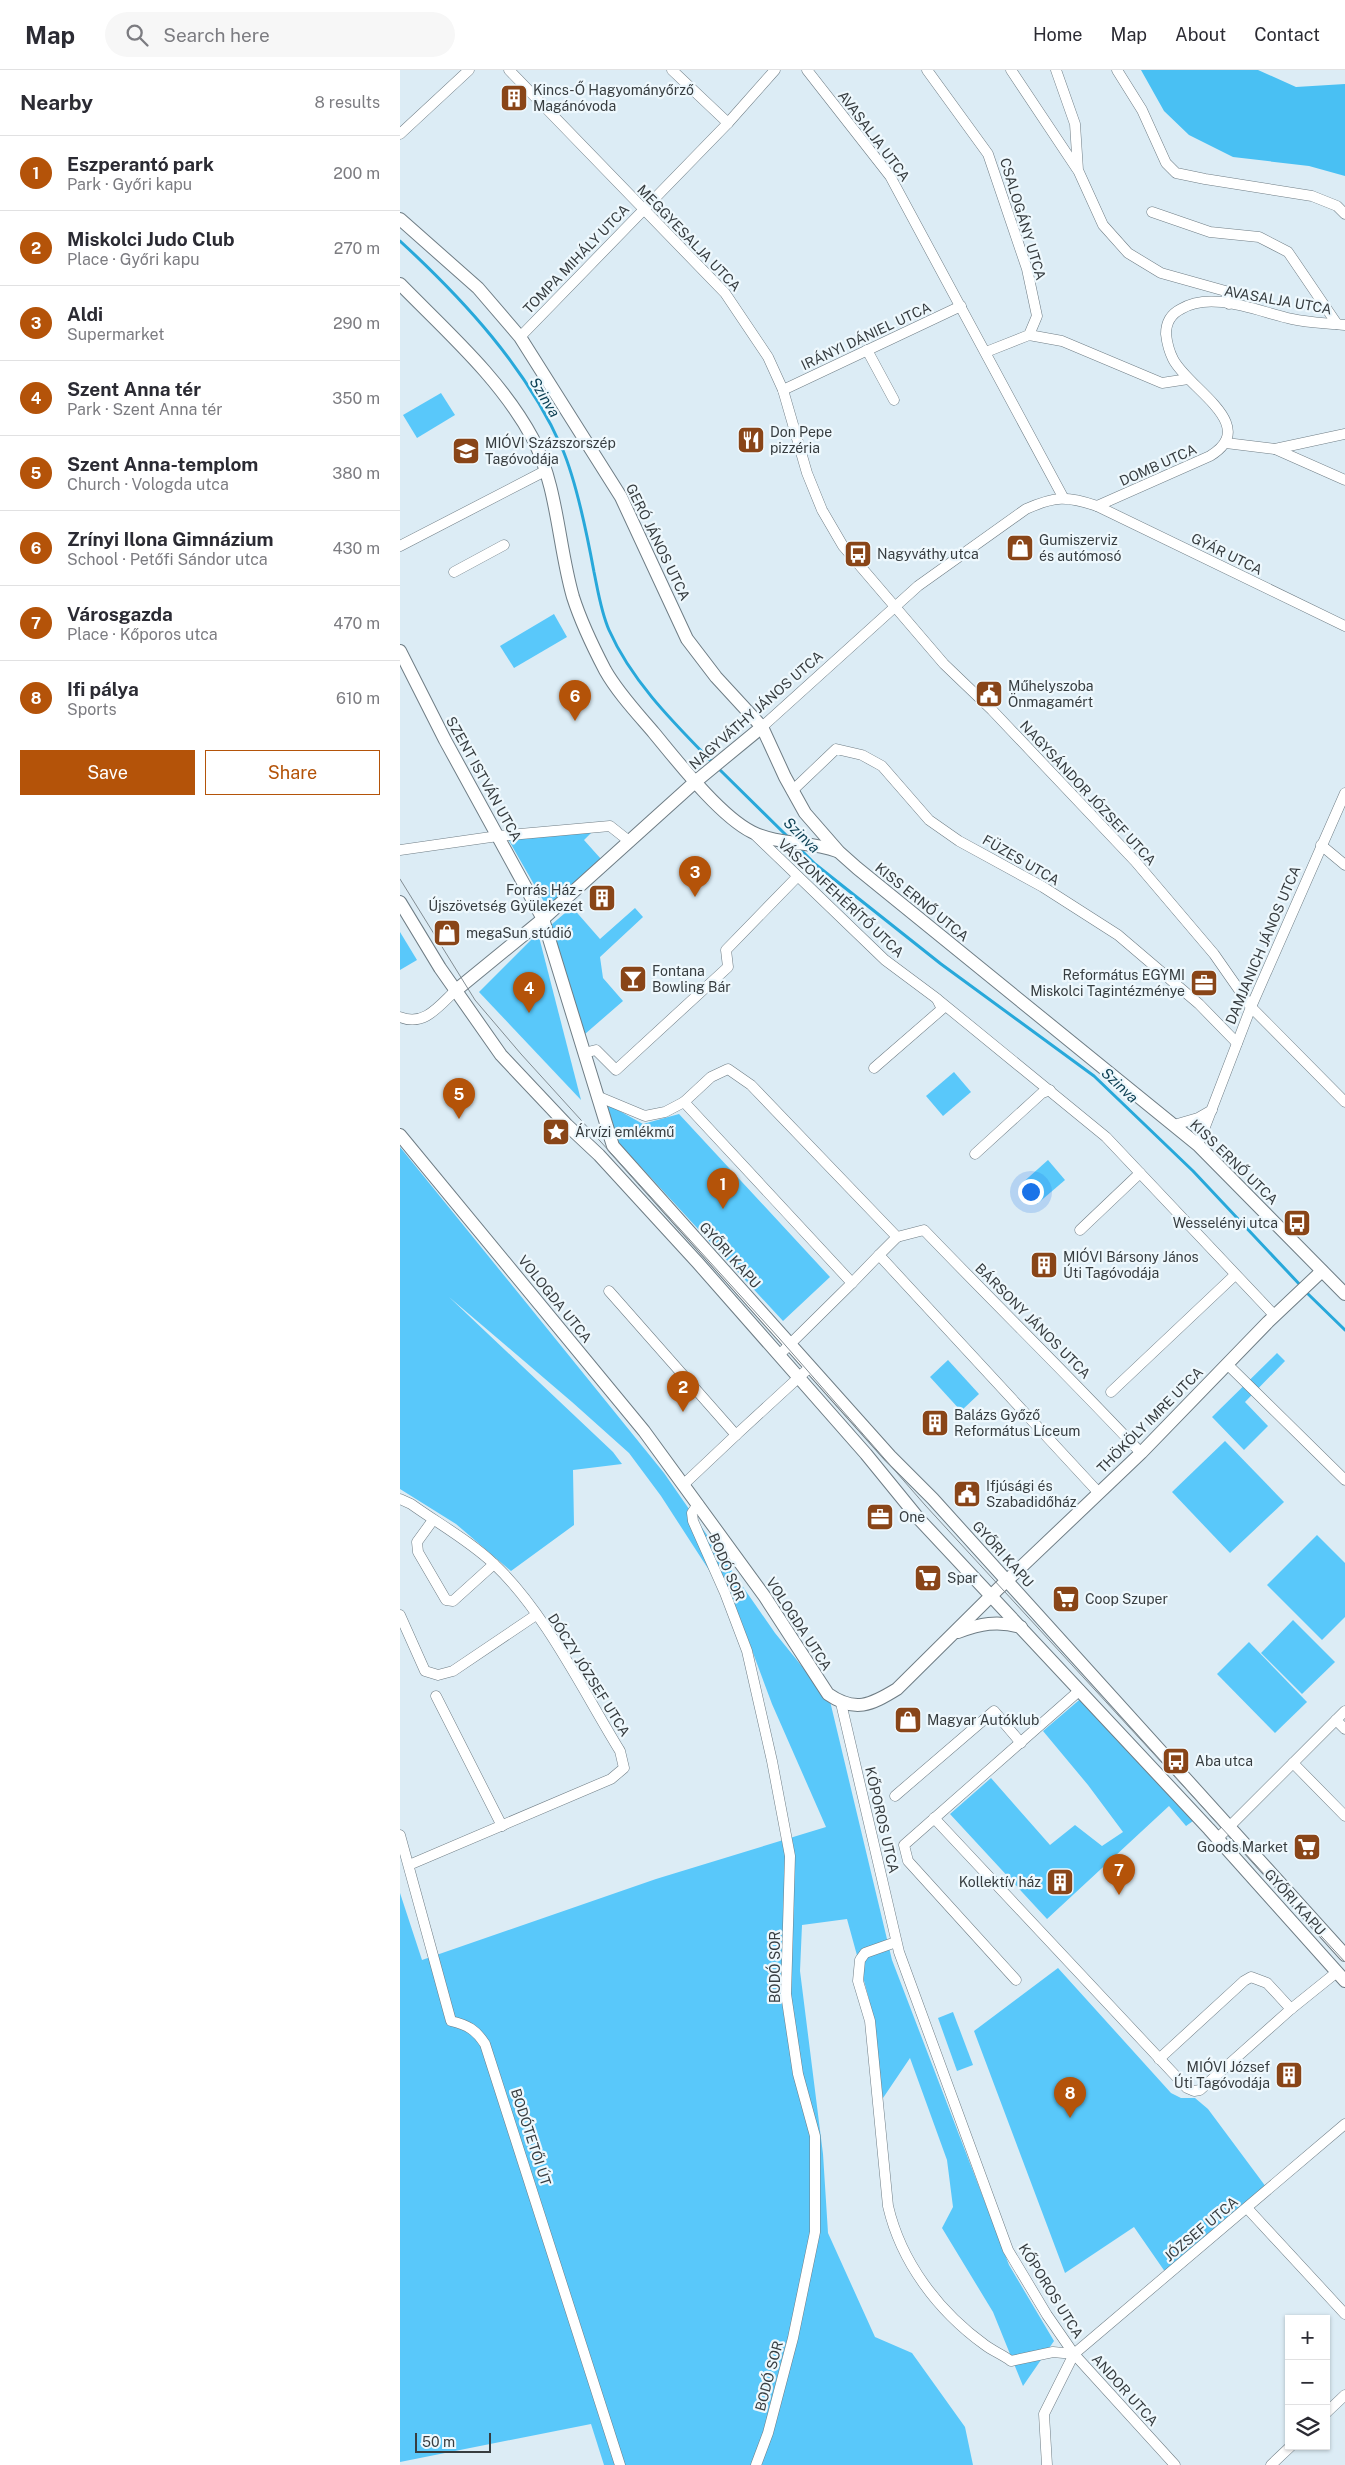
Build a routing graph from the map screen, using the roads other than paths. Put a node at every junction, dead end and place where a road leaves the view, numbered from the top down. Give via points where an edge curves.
1 (469, 70) edge
2 (509, 70) edge
3 (672, 70) edge
4 (775, 70) edge
5 (807, 70) edge
6 (927, 70) edge
7 (1012, 70) edge
8 (1056, 70) edge
9 (1117, 70) edge
10 (728, 123) junction
11 (400, 134) edge
12 (1078, 170) junction
13 (642, 210) junction
14 (1152, 212) dead end
15 (1345, 214) edge
16 (400, 219) edge
17 (400, 284) edge
18 (1229, 304) junction
19 (961, 306) junction
20 (1341, 324) edge
21 (1029, 335) junction
22 (520, 337) junction
23 (867, 350) junction
24 (986, 352) junction
25 (1188, 378) junction
26 (783, 390) junction
27 (894, 400) dead end
28 (1345, 434) edge
29 (1226, 443) junction
30 (1274, 449) junction
31 (545, 471) junction
32 (1345, 480) edge
33 (1063, 497) junction
34 (1098, 506) junction
35 (504, 544) dead end
36 (400, 546) edge
37 (454, 572) dead end
38 (895, 608) junction
39 (1345, 626) edge
40 (400, 651) edge
41 (762, 727) junction
42 (700, 778) junction
43 (792, 791) junction
44 (1345, 793) edge
45 (753, 833) junction
46 (498, 836) junction
47 (629, 841) junction
48 (1321, 845) junction
49 (400, 850) edge
50 (839, 852) junction
51 (1345, 865) edge
52 (797, 877) junction
53 (400, 902) edge
54 (543, 919) junction
55 (455, 990) junction
56 (936, 998) junction
57 (1251, 1007) junction
58 (400, 1016) edge
59 (1237, 1043) junction
60 (584, 1053) junction
61 (874, 1068) dead end
62 (1050, 1090) junction
63 (597, 1096) junction
64 (684, 1102) junction
65 (1345, 1102) edge
66 (1212, 1110) junction
67 (1174, 1125) junction
68 (400, 1135) edge
69 (1198, 1145) junction
70 (975, 1154) dead end
71 (1140, 1173) junction
72 (1080, 1230) dead end
73 (897, 1237) junction
74 (879, 1256) junction
75 (1322, 1271) junction
76 (1236, 1275) junction
77 (852, 1283) junction
78 (609, 1291) dead end
79 (1345, 1294) edge
80 (1275, 1316) junction
81 (790, 1344) junction
82 (779, 1355) junction
83 (1227, 1364) junction
84 (810, 1367) junction
85 (799, 1377) junction
86 (1111, 1392) dead end
87 (736, 1435) junction
88 (1141, 1453) junction
89 (1345, 1480) edge
90 (683, 1485) junction
91 (1098, 1492) junction
92 (400, 1499) edge
93 (698, 1504) junction
94 (433, 1520) junction
95 (494, 1564) junction
96 (1006, 1580) junction
97 (992, 1595) junction
98 (536, 1614) junction
99 (400, 1615) edge
100 (1021, 1627) junction
101 (956, 1632) junction
102 (1080, 1690) junction
103 (436, 1696) dead end
104 (841, 1704) junction
105 (1345, 1711) edge
106 (1336, 1720) junction
107 (1345, 1729) edge
108 (1021, 1743) junction
109 (1293, 1763) junction
110 (895, 1796) dead end
111 (1345, 1816) edge
112 (934, 1818) junction
113 (502, 1826) junction
114 (1228, 1828) junction
115 (400, 1834) edge
116 (1217, 1839) junction
117 (409, 1865) junction
118 (896, 1942) junction
119 (1345, 1955) edge
120 (1341, 1976) edge
121 (1016, 1980) dead end
122 (1291, 2009) junction
123 (1159, 2059) junction
124 (1345, 2124) edge
125 (1247, 2208) junction
126 (1345, 2314) edge
127 (1074, 2354) junction
128 (1345, 2395) edge
129 (1330, 2409) edge
130 (1287, 2450) edge
131 (620, 2465) edge
132 (756, 2465) edge
133 (1047, 2465) edge
134 (1175, 2465) edge
135 (1271, 2465) edge

1 - 11 street
2 - 13 street, MEGGYESALJA UTCA
3 - 10 street
4 - 10 street, TOMPA MIHÁLY UTCA
5 - 19 street, AVASALJA UTCA via 890,176
6 - 21 street, CSALOGÁNY UTCA via 988,154 1026,269 1036,316
7 - 12 street
8 - 12 street via 1075,124
9 - 15 street via 1142,110 1166,163 1176,173 1312,196 1337,206
10 - 13 street, TOMPA MIHÁLY UTCA
12 - 18 street via 1103,225 1128,254 1161,273 1229,292
13 - 22 street, TOMPA MIHÁLY UTCA
13 - 26 street, MEGGYESALJA UTCA via 725,293 768,356
14 - 20 street via 1210,232 1259,237 1288,252
16 - 22 street, GERÓ JÁNOS UTCA via 478,288
17 - 31 street, KISS ERNŐ UTCA via 481,366 516,411 533,440
18 - 20 street, AVASALJA UTCA via 1293,320
18 - 25 street, AVASALJA UTCA via 1187,305 1169,320 1167,343 1173,360
19 - 23 street, IRÁNYI DÁNIEL UTCA
19 - 24 street, AVASALJA UTCA
21 - 24 street
21 - 25 street via 1062,341 1162,383
22 - 41 street, GERÓ JÁNOS UTCA via 621,497 687,639 716,678
23 - 26 street, IRÁNYI DÁNIEL UTCA
23 - 27 street
24 - 33 street, AVASALJA UTCA
25 - 29 street via 1223,415 1229,433
26 - 38 street, MEGGYESALJA UTCA via 807,473 822,510 843,546
28 - 30 street
29 - 30 street
29 - 34 street, DOMB UTCA via 1210,456
30 - 32 street
31 - 36 street
31 - 42 street, KISS ERNŐ UTCA via 573,597 606,672 630,704
33 - 34 street, NAGYVÁTHY JÁNOS UTCA
33 - 38 street, NAGYVÁTHY JÁNOS UTCA via 1045,500 1026,509 918,586
34 - 39 street, GYÁR UTCA
35 - 37 street
38 - 41 street, NAGYVÁTHY JÁNOS UTCA
38 - 57 street, NAGYSÁNDOR JÓZSEF UTCA via 944,664 1135,861 1214,954
40 - 46 street, SZENT ISTVÁN UTCA
41 - 42 street, NAGYVÁTHY JÁNOS UTCA
41 - 43 street, KISS ERNŐ UTCA
42 - 45 street, KISS ERNŐ UTCA via 738,824
42 - 47 street, NAGYVÁTHY JÁNOS UTCA
43 - 50 street, KISS ERNŐ UTCA via 805,813
43 - 59 street, FÜZES UTCA via 836,749 862,755 882,766 929,820 1118,935 1199,1004
44 - 48 street, DAMJANICH JÁNOS UTCA
45 - 50 street, KISS ERNŐ UTCA via 768,838 820,844
45 - 52 street, VÁSZONFEHÉRÍTŐ UTCA
46 - 47 street via 610,826
46 - 49 street
46 - 54 street, SZENT ISTVÁN UTCA
47 - 54 street, NAGYVÁTHY JÁNOS UTCA
48 - 51 street
48 - 57 street, DAMJANICH JÁNOS UTCA
50 - 67 street, KISS ERNŐ UTCA
52 - 56 street, VÁSZONFEHÉRÍTŐ UTCA via 885,960
52 - 60 street via 726,950 728,967 616,1070 596,1050
53 - 55 street, GYŐRI KAPU
54 - 55 street, NAGYVÁTHY JÁNOS UTCA
54 - 60 street, SZENT ISTVÁN UTCA
55 - 58 street via 424,1018 415,1020
55 - 82 street, GYŐRI KAPU via 501,1054 599,1155
56 - 61 street via 942,1009
56 - 62 street, VÁSZONFEHÉRÍTŐ UTCA
57 - 59 street, DAMJANICH JÁNOS UTCA
57 - 65 street, NAGYSÁNDOR JÓZSEF UTCA
59 - 66 street, DAMJANICH JÁNOS UTCA
60 - 63 street, GYŐRI KAPU
62 - 70 street via 1042,1093
62 - 71 street, VÁSZONFEHÉRÍTŐ UTCA via 1106,1137
63 - 64 street via 645,1116 665,1112
63 - 81 street, GYŐRI KAPU via 613,1146
64 - 73 street via 710,1077 728,1069 751,1085
64 - 77 street
66 - 67 street
66 - 69 street, DAMJANICH JÁNOS UTCA
67 - 69 street, KISS ERNŐ UTCA
68 - 90 street, VOLOGDA UTCA via 644,1431
69 - 75 street, KISS ERNŐ UTCA
71 - 72 street
71 - 76 street, VÁSZONFEHÉRÍTŐ UTCA
73 - 74 street
73 - 88 street, BÁRSONY JÁNOS UTCA via 924,1230 1036,1341
74 - 77 street
74 - 91 street
75 - 79 street, KISS ERNŐ UTCA
75 - 80 street, THÖKÖLY IMRE UTCA
76 - 80 street, VÁSZONFEHÉRÍTŐ UTCA
76 - 86 street
77 - 81 street
78 - 87 street
80 - 83 street, THÖKÖLY IMRE UTCA
81 - 82 street
81 - 84 street, GYŐRI KAPU
82 - 85 street, GYŐRI KAPU
83 - 88 street, THÖKÖLY IMRE UTCA
83 - 89 street
84 - 85 street
84 - 96 street, GYŐRI KAPU
85 - 87 street
85 - 97 street, GYŐRI KAPU via 919,1519
87 - 90 street
88 - 91 street, THÖKÖLY IMRE UTCA
90 - 93 street, VOLOGDA UTCA
91 - 96 street, THÖKÖLY IMRE UTCA
92 - 94 street, DÓCZY JÓZSEF UTCA
93 - 104 street, VOLOGDA UTCA via 765,1597 828,1694
93 - 132 street, BODÓ SOR via 692,1513 693,1521 747,1651 790,1856 786,1994 798,2074 815,2136 815,2232 793,2338 768,2433
94 - 95 street, DÓCZY JÓZSEF UTCA
94 - 95 street via 417,1542 418,1552 446,1600 453,1601
95 - 98 street, DÓCZY JÓZSEF UTCA
96 - 97 street, THÖKÖLY IMRE UTCA
96 - 114 street, GYŐRI KAPU
97 - 100 street, GYŐRI KAPU
97 - 101 street, THÖKÖLY IMRE UTCA
98 - 99 street via 453,1671 438,1676 425,1671
98 - 113 street, DÓCZY JÓZSEF UTCA via 620,1750 624,1768 611,1779
100 - 101 street, THÖKÖLY IMRE UTCA via 1000,1622
100 - 102 street, GYŐRI KAPU
101 - 104 street, THÖKÖLY IMRE UTCA via 891,1693 865,1705
102 - 108 street, KŐPOROS UTCA
102 - 116 street, GYŐRI KAPU
103 - 113 street
104 - 118 street, KŐPOROS UTCA
105 - 106 street
106 - 107 street
106 - 109 street
108 - 110 street, KŐPOROS UTCA via 994,1712
108 - 112 street, KŐPOROS UTCA
109 - 111 street
109 - 114 street
112 - 121 street, KŐPOROS UTCA via 904,1845 908,1861
112 - 123 street
113 - 117 street, DÓCZY JÓZSEF UTCA
114 - 116 street
114 - 119 street, GYŐRI KAPU
115 - 117 street, BODÓTETŐI ÚT
116 - 120 street, GYŐRI KAPU
117 - 131 street, BODÓTETŐI ÚT via 452,2021 478,2032 486,2044
118 - 127 street, KŐPOROS UTCA via 1008,2250
118 - 127 street, KŐPOROS UTCA via 865,1953 858,1969 858,1981 870,2021 893,2230 928,2293 985,2346 1011,2361 1053,2352
120 - 122 street
122 - 123 street via 1200,2090 1187,2088
122 - 123 street via 1267,1983 1251,1977
124 - 125 street, JÓZSEF UTCA
125 - 126 street
125 - 127 street, JÓZSEF UTCA
127 - 133 street, ANDOR UTCA via 1044,2414
127 - 134 street, ANDOR UTCA
128 - 129 street
130 - 135 street

